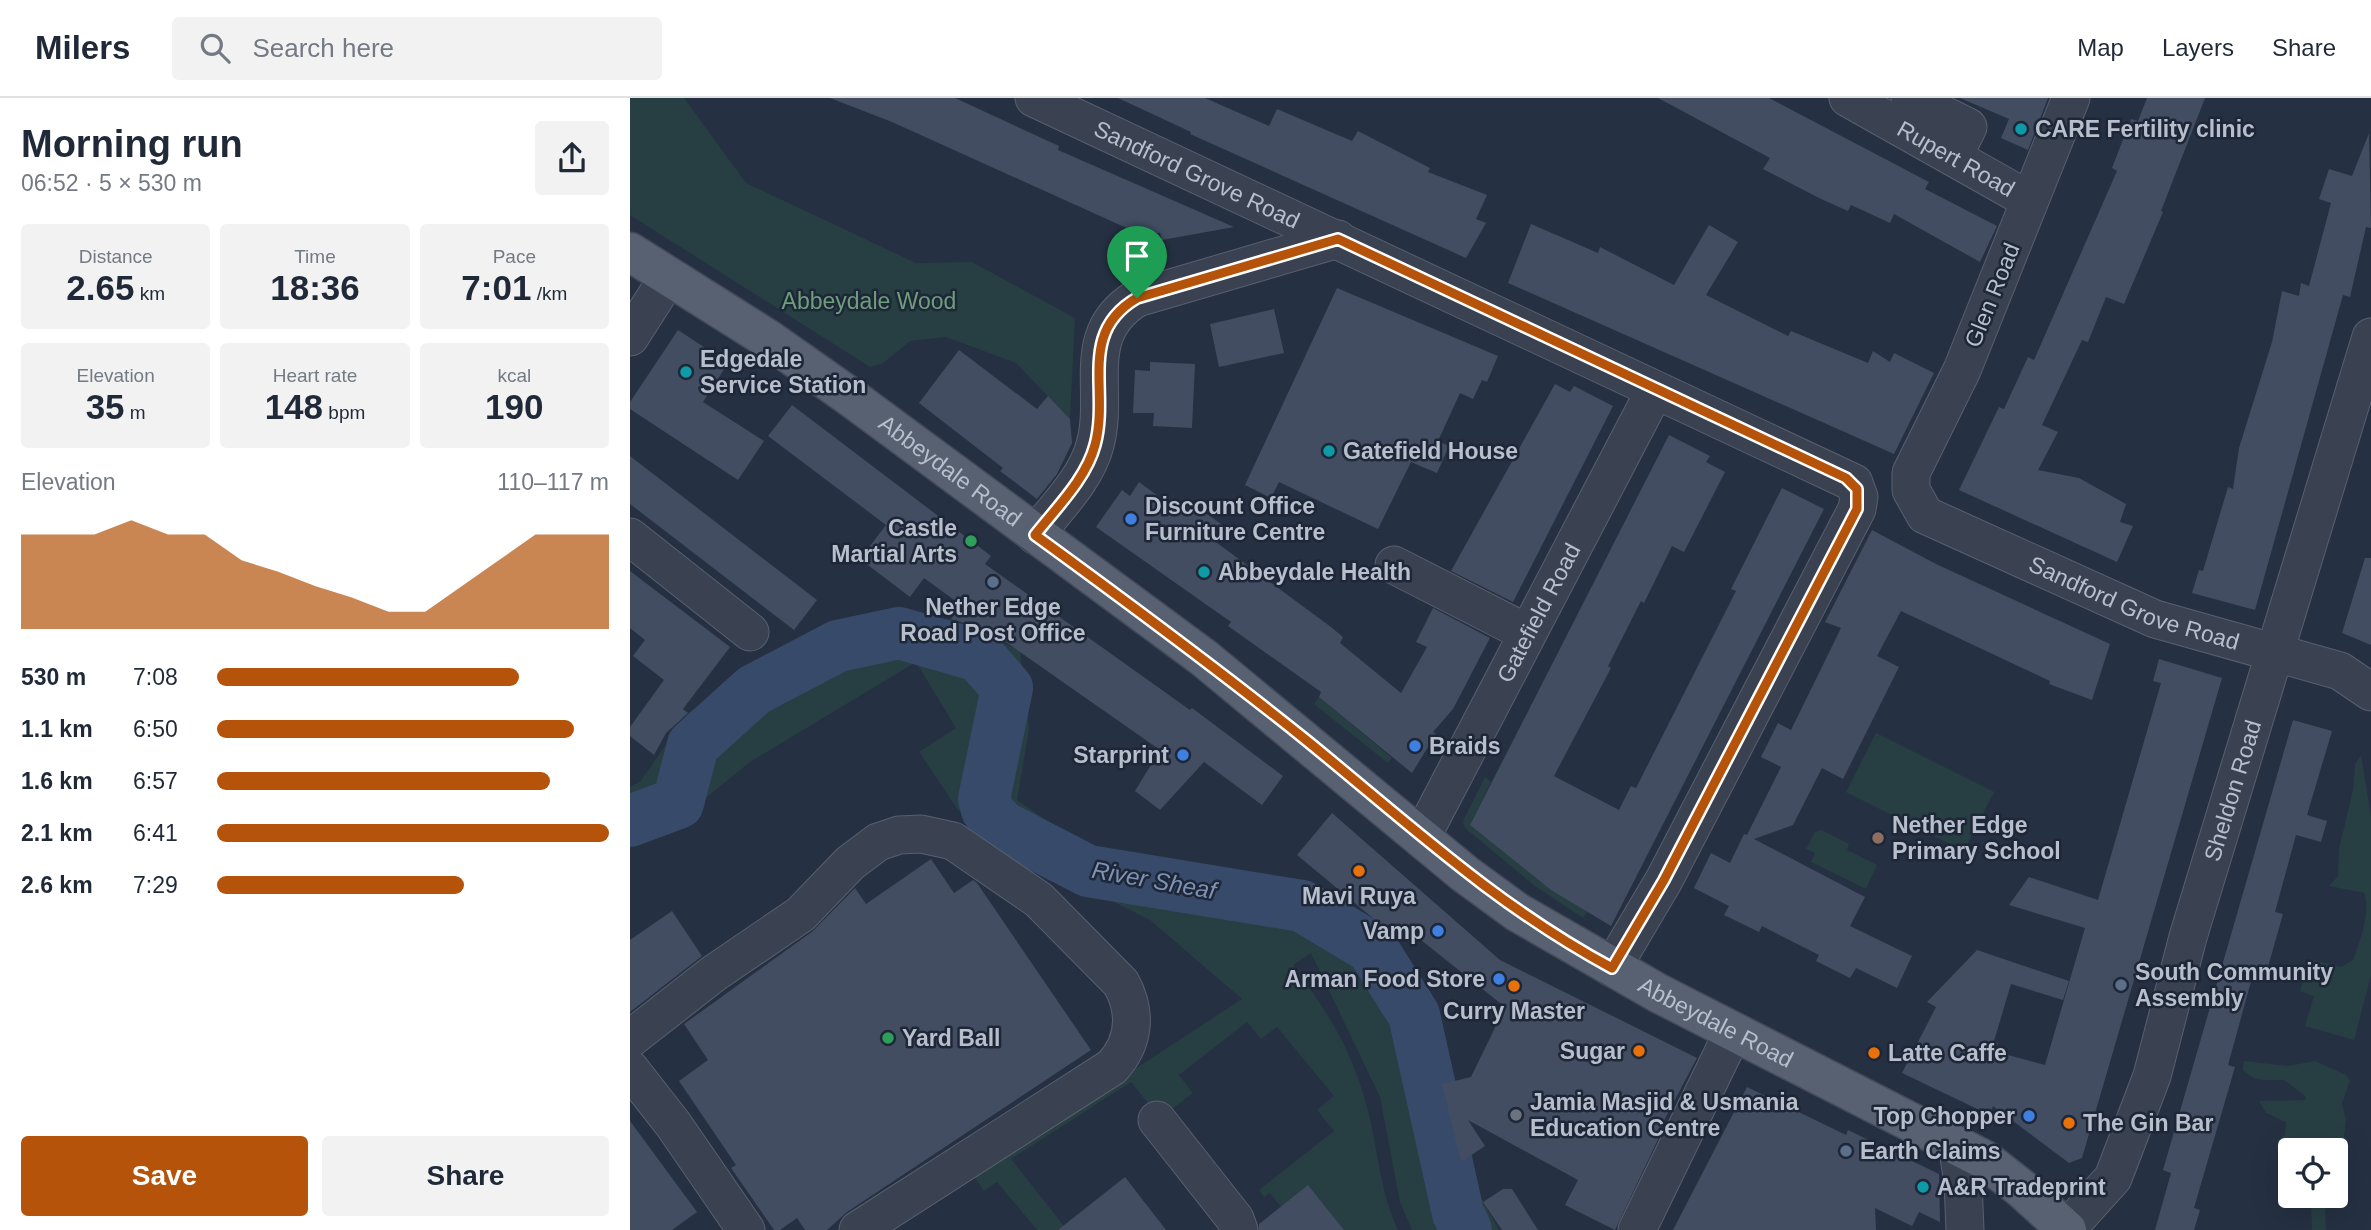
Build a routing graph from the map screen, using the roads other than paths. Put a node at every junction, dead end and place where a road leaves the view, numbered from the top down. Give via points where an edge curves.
1 (1848, 98) edge
2 (1910, 98) edge
3 (2071, 98) edge
4 (1054, 102) edge
5 (1952, 107) edge
6 (1953, 157) junction
7 (2029, 200) junction
8 (1338, 239) junction
9 (630, 252) edge
10 (669, 276) junction
11 (630, 337) edge
12 (2371, 337) edge
13 (1655, 390) junction
14 (1911, 489) joint
15 (1035, 535) junction
16 (630, 537) edge
17 (1394, 565) dead end
18 (750, 632) dead end
19 (1527, 633) junction
20 (2273, 653) junction
21 (2371, 692) edge
22 (1421, 838) junction
23 (1612, 968) junction
24 (1733, 1032) junction
25 (630, 1038) edge
26 (630, 1069) edge
27 (1157, 1120) dead end
28 (1957, 1145) junction
29 (743, 1229) edge
30 (858, 1230) edge
31 (1239, 1230) edge
32 (1637, 1230) edge
33 (1965, 1230) edge
34 (2067, 1230) edge

1 - 6 street, Rupert Road
2 - 5 street
3 - 7 street, Glen Road
4 - 8 street, Sandford Grove Road
5 - 6 street via 1968,127
6 - 7 street, Rupert Road
7 - 14 street, Glen Road via 1962,370 1911,473
8 - 13 street, Sandford Grove Road
8 - 15 street via 1137,298 1119,310 1101,342 1095,446 1082,474
9 - 10 main road, Abbeydale Road
10 - 11 street
10 - 15 main road, Abbeydale Road via 849,396
12 - 20 street, Sheldon Road
13 - 19 street, Gatefield Road
13 - 23 street, Sandford Grove Road via 1854,483 1859,496 1857,509 1664,880
14 - 20 street, Sandford Grove Road via 1925,515 2132,609
15 - 22 main road, Abbeydale Road via 1204,658
16 - 18 street
17 - 19 street
19 - 22 street, Gatefield Road
20 - 21 street, Sandford Grove Road via 2346,674
20 - 34 street, Sheldon Road via 2188,937 2152,1076 2113,1178
22 - 23 main road, Abbeydale Road via 1517,912
23 - 24 main road, Abbeydale Road
24 - 28 main road, Abbeydale Road
24 - 32 street
25 - 30 street via 802,914 850,863 878,842 899,835 938,835 1039,900 1121,983 1132,1017 1128,1046 1112,1067
26 - 29 street
27 - 31 street
28 - 33 street
28 - 34 main road, Abbeydale Road via 2011,1180

